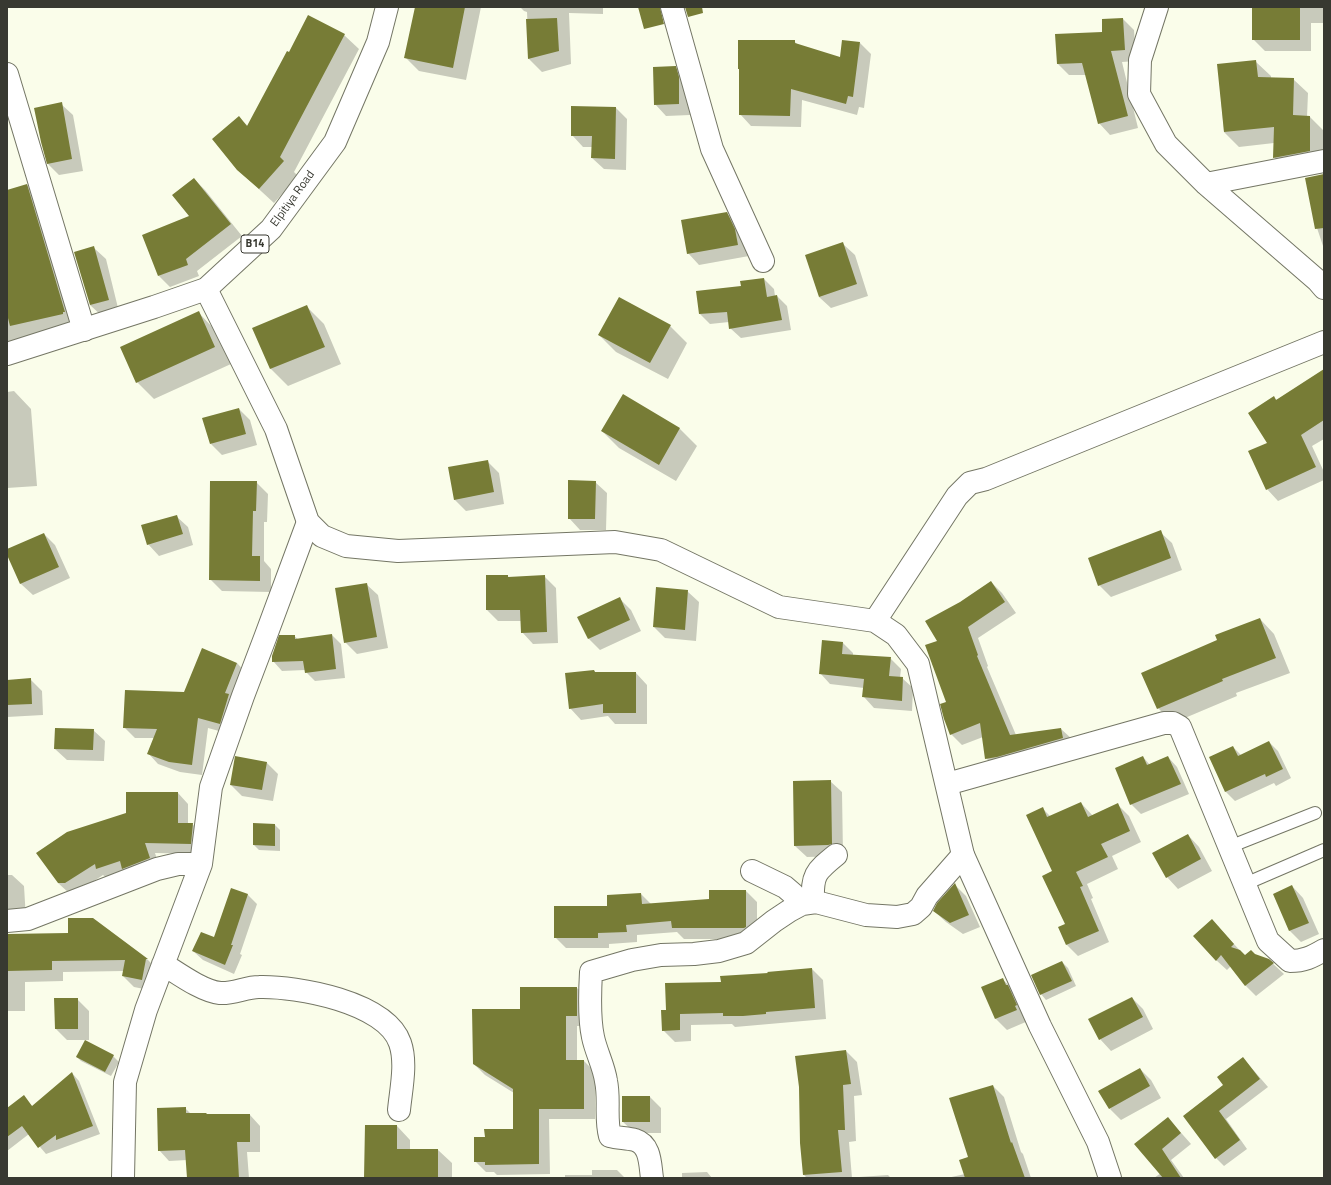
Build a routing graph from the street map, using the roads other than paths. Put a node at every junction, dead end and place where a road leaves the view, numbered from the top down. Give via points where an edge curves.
1 (387, 7) edge
2 (672, 7) edge
3 (1157, 7) edge
4 (7, 74) edge
5 (1324, 161) edge
6 (1206, 184) junction
7 (763, 261) dead end
8 (1322, 283) edge
9 (206, 289) junction
10 (84, 330) junction
11 (1324, 342) edge
12 (7, 354) edge
13 (308, 522) junction
14 (875, 621) junction
15 (947, 784) junction
16 (1315, 813) dead end
17 (1230, 847) junction
18 (1324, 850) edge
19 (836, 855) dead end
20 (963, 855) junction
21 (201, 864) junction
22 (752, 871) dead end
23 (1244, 884) junction
24 (807, 903) junction
25 (7, 921) edge
26 (1324, 950) edge
27 (163, 964) junction
28 (399, 1110) dead end
29 (123, 1178) edge
30 (652, 1178) edge
31 (1110, 1178) edge

1 - 9 street, Elpitiya Road / B14 via 378,42 335,142 271,229
2 - 7 street via 712,149
3 - 6 street via 1140,60 1139,94 1166,144
4 - 10 street
5 - 6 street
6 - 8 street
9 - 10 street, Elpitiya Road / B14
9 - 13 street via 276,429
10 - 12 street, Elpitiya Road / B14
11 - 14 street via 993,476 970,483 958,496
13 - 14 street via 322,536 346,546 398,551 615,542 661,550 778,607
13 - 21 street via 242,696 211,787
14 - 15 street via 896,635 918,664
15 - 17 street via 1164,723 1173,723 1180,727
15 - 20 street
16 - 17 lane
17 - 23 street
18 - 23 lane
19 - 24 street via 820,868 813,880
20 - 24 street via 927,896 922,907 913,914 897,917 866,915
20 - 31 street via 1040,1026 1098,1142
21 - 25 street via 178,864 157,869 28,919
21 - 27 street
22 - 24 street via 785,887
23 - 26 street via 1268,941 1280,953 1290,961 1301,961
24 - 30 street via 789,911 746,943 719,951 632,960 591,972 592,1036 606,1080 610,1136 636,1140 647,1148
27 - 28 street via 208,990 221,993 258,987 309,991 369,1012 392,1029 400,1042 403,1056
27 - 29 street via 146,1010 125,1082

